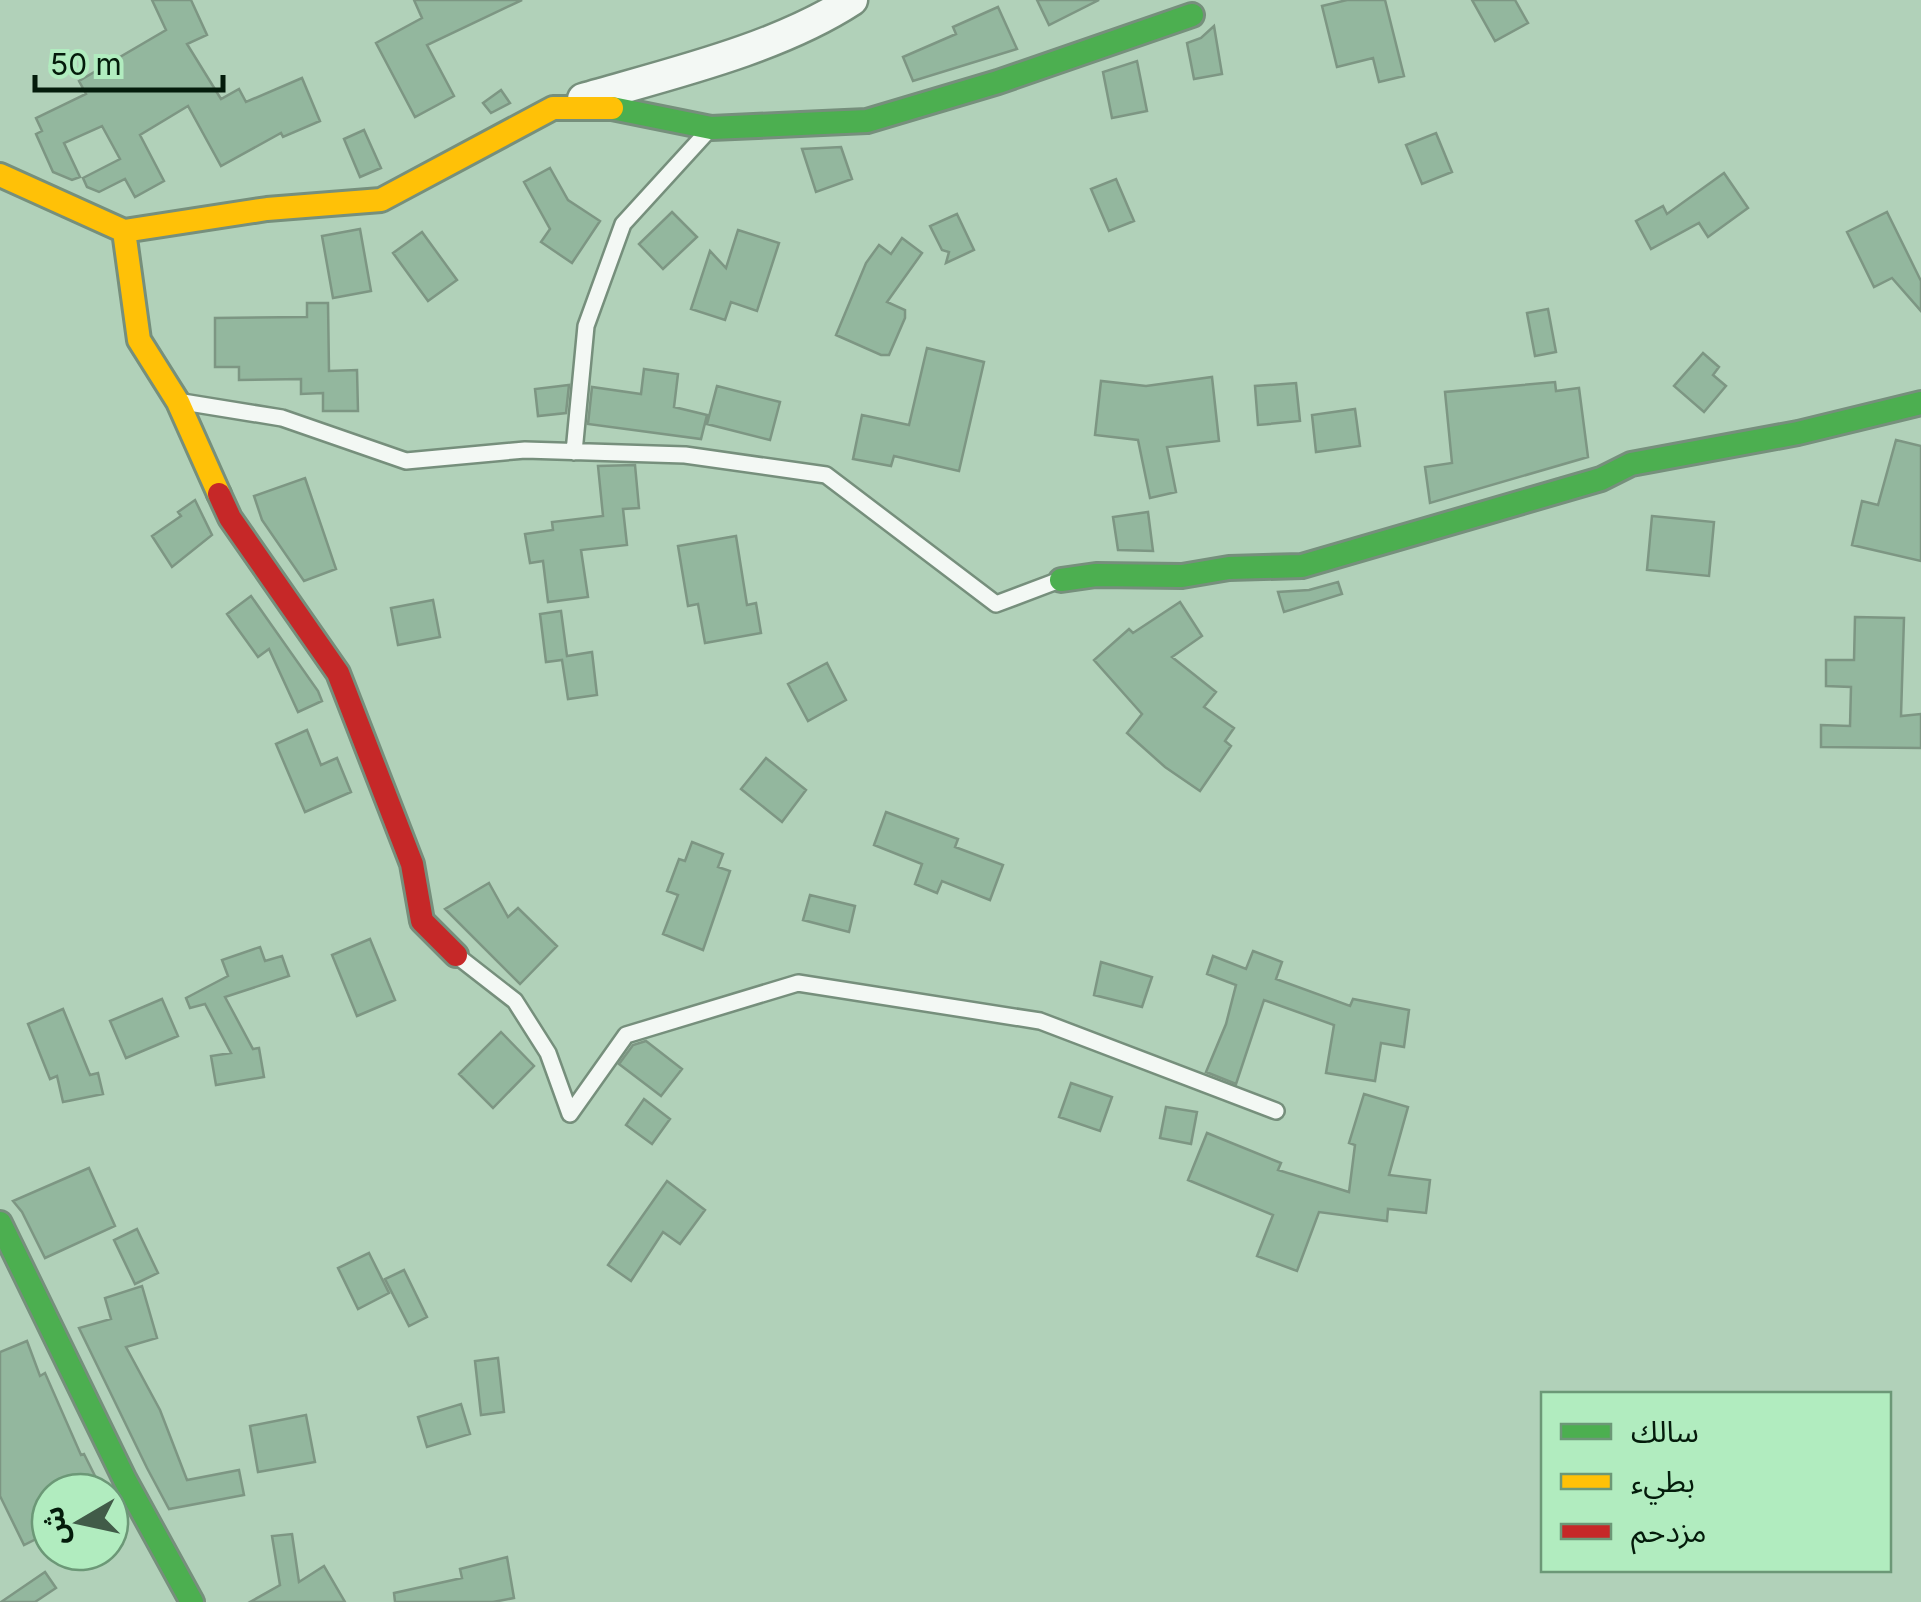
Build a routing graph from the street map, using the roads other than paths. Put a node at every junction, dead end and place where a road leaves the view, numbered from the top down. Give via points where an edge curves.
1 (852, 0) edge
2 (1192, 15) dead end
3 (553, 108) junction
4 (711, 128) junction
5 (0, 175) edge
6 (124, 231) junction
7 (178, 402) junction
8 (1921, 403) edge
9 (574, 452) junction
10 (1061, 580) joint
11 (456, 955) joint
12 (1276, 1111) dead end
13 (0, 1223) edge
14 (192, 1602) edge

1 - 3 street via 824,18 698,66
2 - 4 street via 868,121
3 - 4 street via 607,108
3 - 6 street via 381,200
4 - 9 lane via 623,224 586,326
5 - 6 street
6 - 7 street via 140,340
7 - 9 lane via 282,418 406,461
7 - 11 street via 230,518 338,672 412,864 422,921
8 - 10 street via 1632,464 1601,479 1302,566
9 - 10 lane via 685,456 826,475 996,604
11 - 12 lane via 515,1001 548,1053 570,1114 626,1035 798,983 1040,1020
13 - 14 street via 124,1480

